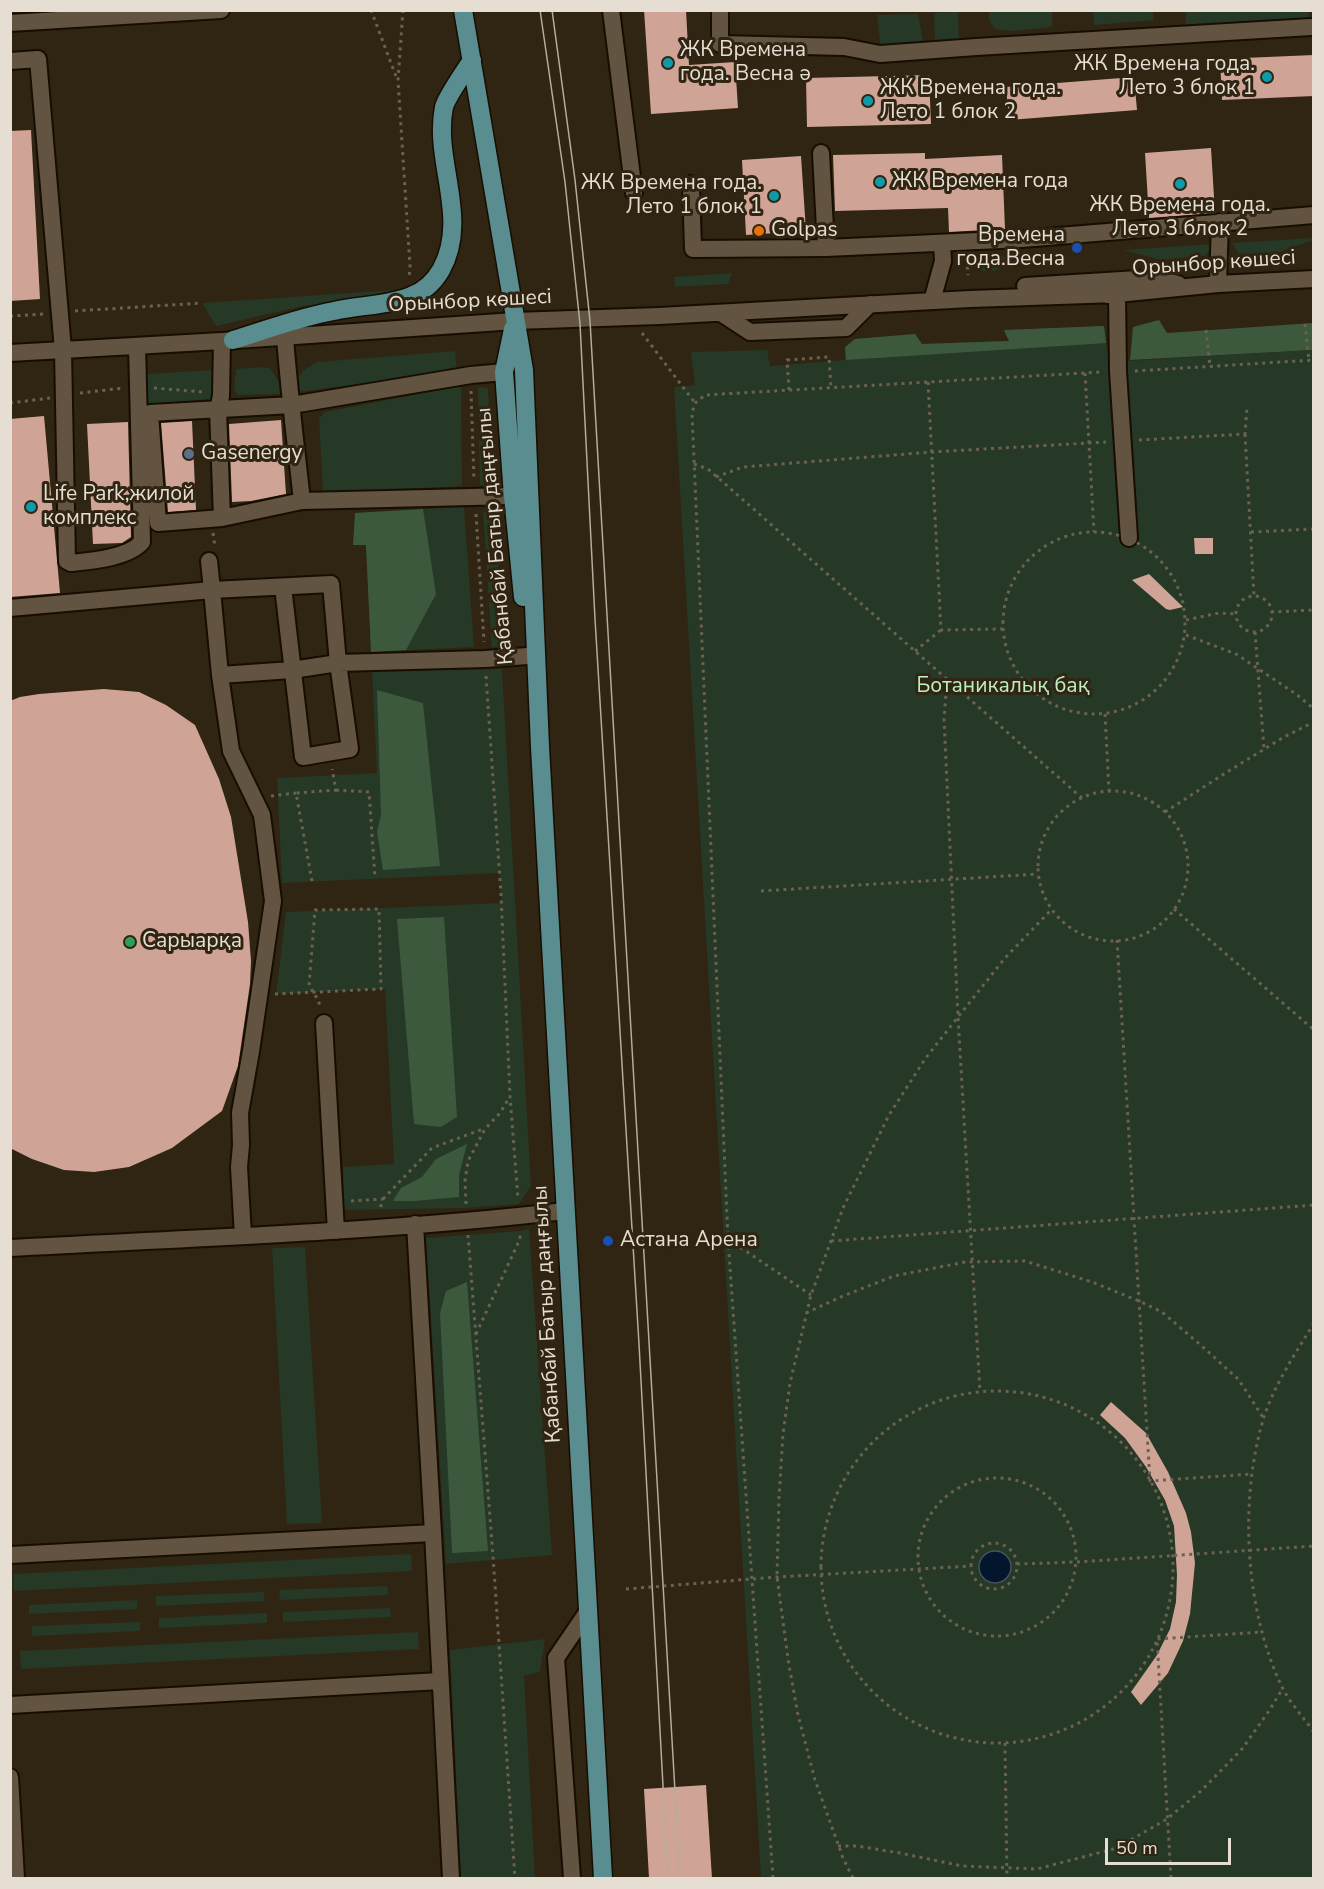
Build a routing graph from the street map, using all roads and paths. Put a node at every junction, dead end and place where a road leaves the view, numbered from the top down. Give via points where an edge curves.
1 (221, 10) edge
2 (371, 10) edge
3 (403, 10) edge
4 (463, 10) edge
5 (611, 10) edge
6 (720, 10) edge
7 (213, 11) edge
8 (78, 15) edge
9 (10, 23) edge
10 (1311, 27) dead end
11 (472, 60) junction
12 (10, 61) edge
13 (398, 80) junction
14 (821, 153) dead end
15 (691, 184) dead end
16 (634, 193) dead end
17 (1314, 215) edge
18 (1220, 222) junction
19 (942, 243) junction
20 (826, 248) junction
21 (967, 259) dead end
22 (968, 275) dead end
23 (1314, 279) edge
24 (1218, 284) junction
25 (1191, 287) junction
26 (409, 289) dead end
27 (1117, 294) junction
28 (988, 298) junction
29 (932, 301) junction
30 (202, 303) dead end
31 (60, 313) junction
32 (10, 316) edge
33 (630, 317) junction
34 (515, 321) junction
35 (1305, 324) dead end
36 (1206, 330) dead end
37 (285, 337) junction
38 (227, 341) junction
39 (137, 346) junction
40 (63, 350) junction
41 (10, 353) edge
42 (1311, 360) edge
43 (1210, 366) junction
44 (504, 372) junction
45 (1118, 372) junction
46 (1085, 373) junction
47 (471, 375) junction
48 (928, 382) junction
49 (138, 387) junction
50 (831, 388) junction
51 (789, 390) junction
52 (219, 402) junction
53 (694, 404) junction
54 (292, 405) junction
55 (1247, 407) dead end
56 (1245, 435) junction
57 (1122, 441) junction
58 (1089, 443) junction
59 (932, 452) junction
60 (694, 464) junction
61 (716, 477) junction
62 (513, 496) junction
63 (475, 497) junction
64 (302, 501) junction
65 (217, 519) junction
66 (1314, 529) edge
67 (1094, 531) junction
68 (1251, 532) junction
69 (1129, 538) junction
70 (209, 561) joint
71 (283, 587) junction
72 (212, 590) junction
73 (1254, 596) junction
74 (10, 608) edge
75 (1314, 610) edge
76 (1272, 612) junction
77 (1236, 614) junction
78 (1186, 620) junction
79 (1003, 629) junction
80 (941, 630) junction
81 (1255, 632) junction
82 (1185, 635) junction
83 (914, 652) junction
84 (528, 656) junction
85 (485, 659) junction
86 (338, 663) junction
87 (1258, 668) junction
88 (292, 670) junction
89 (220, 675) junction
90 (947, 681) junction
91 (1314, 709) edge
92 (1105, 714) junction
93 (1314, 722) edge
94 (540, 747) junction
95 (1264, 750) junction
96 (328, 753) junction
97 (336, 790) junction
98 (1109, 791) junction
99 (296, 793) junction
100 (1082, 798) junction
101 (254, 799) junction
102 (1165, 812) junction
103 (1038, 874) junction
104 (375, 877) dead end
105 (951, 879) junction
106 (312, 881) dead end
107 (760, 891) dead end
108 (1052, 909) junction
109 (1174, 909) junction
110 (1117, 940) junction
111 (313, 992) junction
112 (259, 995) junction
113 (958, 1017) junction
114 (324, 1023) joint
115 (1314, 1030) edge
116 (485, 1128) dead end
117 (383, 1199) junction
118 (334, 1202) junction
119 (1314, 1205) edge
120 (380, 1209) dead end
121 (565, 1211) junction
122 (519, 1216) junction
123 (1134, 1218) junction
124 (415, 1224) junction
125 (336, 1231) junction
126 (971, 1231) junction
127 (243, 1236) junction
128 (728, 1239) junction
129 (831, 1241) junction
130 (10, 1248) edge
131 (972, 1262) junction
132 (811, 1294) junction
133 (1139, 1301) junction
134 (806, 1313) junction
135 (1314, 1323) edge
136 (980, 1392) junction
137 (1264, 1419) junction
138 (1252, 1474) junction
139 (1150, 1481) junction
140 (433, 1533) junction
141 (1314, 1546) edge
142 (1248, 1549) junction
143 (10, 1555) edge
144 (1172, 1555) junction
145 (1076, 1562) junction
146 (1017, 1564) junction
147 (971, 1566) junction
148 (919, 1569) junction
149 (820, 1575) junction
150 (777, 1577) junction
151 (752, 1579) junction
152 (626, 1589) dead end
153 (588, 1611) junction
154 (1261, 1632) junction
155 (1157, 1639) junction
156 (440, 1682) junction
157 (1283, 1688) junction
158 (10, 1705) edge
159 (1314, 1732) edge
160 (1005, 1743) junction
161 (10, 1777) edge
162 (1167, 1819) junction
163 (838, 1846) junction
164 (1007, 1868) junction
165 (16, 1878) edge
166 (451, 1878) edge
167 (515, 1878) edge
168 (572, 1878) edge
169 (603, 1878) edge
170 (772, 1878) edge
171 (853, 1878) edge
172 (1007, 1878) edge
173 (1171, 1878) edge

1 - 7 street
2 - 13 path
3 - 13 path
4 - 11 main road, Қабанбай Батыр даңғылы
5 - 16 street
6 - 10 street via 720,44 844,47 880,54
7 - 8 street
8 - 9 street
11 - 34 main road, Қабанбай Батыр даңғылы
11 - 38 main road via 444,105 442,134 453,229 445,262 436,278 425,290 411,296 327,312
12 - 31 street via 38,59
13 - 26 path
14 - 20 street
15 - 20 street via 693,249
17 - 18 street
18 - 19 street
18 - 24 street
19 - 20 street
19 - 29 street via 944,261
21 - 22 path
23 - 24 street, Орынбор көшесі
24 - 25 street, Орынбор көшесі
25 - 27 street, Орынбор көшесі
25 - 28 street via 1154,278 1022,286
27 - 28 street, Орынбор көшесі
27 - 29 street, Орынбор көшесі via 971,303
27 - 45 street
28 - 29 street, Орынбор көшесі
29 - 33 street, Орынбор көшесі
30 - 31 path
31 - 32 path
31 - 40 street
33 - 34 street, Орынбор көшесі
33 - 53 path
34 - 37 street, Орынбор көшесі
34 - 44 main road, Қабанбай Батыр даңғылы
34 - 94 main road, Қабанбай Батыр даңғылы via 524,370
35 - 42 path
36 - 43 path
37 - 38 street, Орынбор көшесі
37 - 54 street
38 - 39 street, Орынбор көшесі
38 - 52 street
39 - 40 street, Орынбор көшесі
39 - 49 street
40 - 41 street, Орынбор көшесі
40 - 49 street via 67,561 71,563 116,555 142,542
42 - 43 path
43 - 45 path
44 - 47 street
44 - 62 main road, Қабанбай Батыр даңғылы
45 - 46 path
45 - 57 street
46 - 48 path
46 - 58 path
47 - 54 street
47 - 63 path
48 - 50 path
48 - 59 path
49 - 52 path via 171,388
50 - 51 path
50 - 51 path via 829,357 787,360
51 - 53 path via 705,395
52 - 54 street
52 - 65 street
52 - 65 street via 150,413 158,523
53 - 60 path
54 - 64 street
55 - 56 path
56 - 57 path
56 - 68 path
57 - 58 path
57 - 69 street
58 - 59 path
58 - 67 path
59 - 61 path via 743,466
59 - 80 path
60 - 61 path
60 - 128 path
61 - 83 path
62 - 63 street
62 - 84 main road, Қабанбай Батыр даңғылы
63 - 64 street
63 - 85 path
64 - 65 street
65 - 70 path via 215,549
66 - 68 path
67 - 69 path
67 - 79 path via 1055,540 1030,557 1012,582
68 - 73 path
69 - 78 path via 1154,553 1169,570 1180,590
70 - 72 street
71 - 72 street
71 - 86 street via 331,584
71 - 88 street
72 - 74 street
72 - 89 street
73 - 76 path via 1267,602
73 - 77 path via 1240,603
75 - 76 path
76 - 81 path via 1265,627
77 - 78 path
77 - 81 path via 1244,628
78 - 82 path
79 - 80 path
79 - 92 path via 1015,669 1035,692 1068,710
80 - 83 path
81 - 87 path
82 - 87 path via 1236,654
82 - 92 path via 1177,663 1159,688 1134,705
83 - 90 path
84 - 85 street
84 - 94 main road, Қабанбай Батыр даңғылы
85 - 86 street
85 - 122 path
86 - 88 street
86 - 96 street via 350,749
87 - 91 path
87 - 95 path
88 - 89 street
88 - 96 street via 303,757
89 - 101 street via 231,751
90 - 100 path
90 - 105 path via 944,719
92 - 98 path
93 - 95 path
94 - 121 main road, Қабанбай Батыр даңғылы
95 - 102 path
96 - 97 path
97 - 99 path
97 - 104 path via 369,792
98 - 100 path
98 - 102 path via 1139,796
99 - 101 path
99 - 106 path
100 - 103 path via 1063,810 1049,826 1040,847
101 - 112 street via 262,815 273,901
102 - 109 path via 1180,833 1187,859 1187,876
103 - 105 path
103 - 108 path
105 - 107 path
105 - 113 path
108 - 110 path via 1075,931 1097,939
108 - 113 path via 1005,958
109 - 110 path via 1151,930
109 - 115 path
110 - 123 path
111 - 111 path via 381,988 379,909 315,910 309,986
111 - 112 path
111 - 114 path
112 - 127 street via 240,1113
113 - 126 path
113 - 129 path via 889,1115
114 - 118 street
116 - 117 path via 432,1148
117 - 118 path
117 - 120 path
118 - 125 street
119 - 123 path
121 - 122 street
121 - 153 main road, Қабанбай Батыр даңғылы
122 - 124 street
122 - 167 path via 520,1239 476,1334
123 - 126 path
123 - 133 path
124 - 125 street
124 - 140 street
125 - 127 street
126 - 129 path
126 - 131 path
127 - 130 street
128 - 132 path
128 - 151 path
129 - 132 path
131 - 133 path via 1025,1261
131 - 134 path via 894,1276
131 - 136 path
132 - 134 path
133 - 137 path via 1162,1312 1239,1380
133 - 139 path
134 - 150 path via 783,1434
135 - 137 path via 1281,1379
136 - 139 path via 1018,1392 1055,1401 1090,1418 1120,1441
136 - 149 path via 943,1400 908,1415 877,1438 852,1467 834,1500 823,1537
137 - 138 path
138 - 139 path
138 - 142 path
139 - 144 path via 1162,1504
140 - 143 street
140 - 156 street
141 - 142 path
142 - 144 path
142 - 154 path
144 - 145 path
144 - 155 path via 1173,1579
145 - 146 path
145 - 148 path via 1069,1590 1052,1614 1027,1630 999,1636 970,1631 945,1617 927,1594
145 - 148 path via 1077,1548 1059,1507 1037,1488 998,1478 966,1484 932,1511 920,1537
146 - 147 path via 1011,1550 997,1543 976,1552
146 - 147 path via 1009,1584 996,1589 976,1580
147 - 148 path
148 - 149 path
149 - 150 path
149 - 160 path via 826,1612 840,1648 861,1680 888,1707 921,1726 957,1739
150 - 151 path
150 - 163 path via 798,1715
151 - 152 path
151 - 170 path
153 - 168 street via 556,1658
153 - 169 main road, Қабанбай Батыр даңғылы
154 - 155 path
154 - 157 path
155 - 160 path via 1130,1683 1102,1709 1069,1728 1032,1740
155 - 162 path
156 - 158 street
156 - 166 street
157 - 159 path
157 - 162 path via 1242,1749
160 - 164 path
161 - 165 street
162 - 164 path via 1117,1848 1037,1869
162 - 173 path
163 - 164 path via 857,1846 962,1866
163 - 171 path
164 - 172 path

